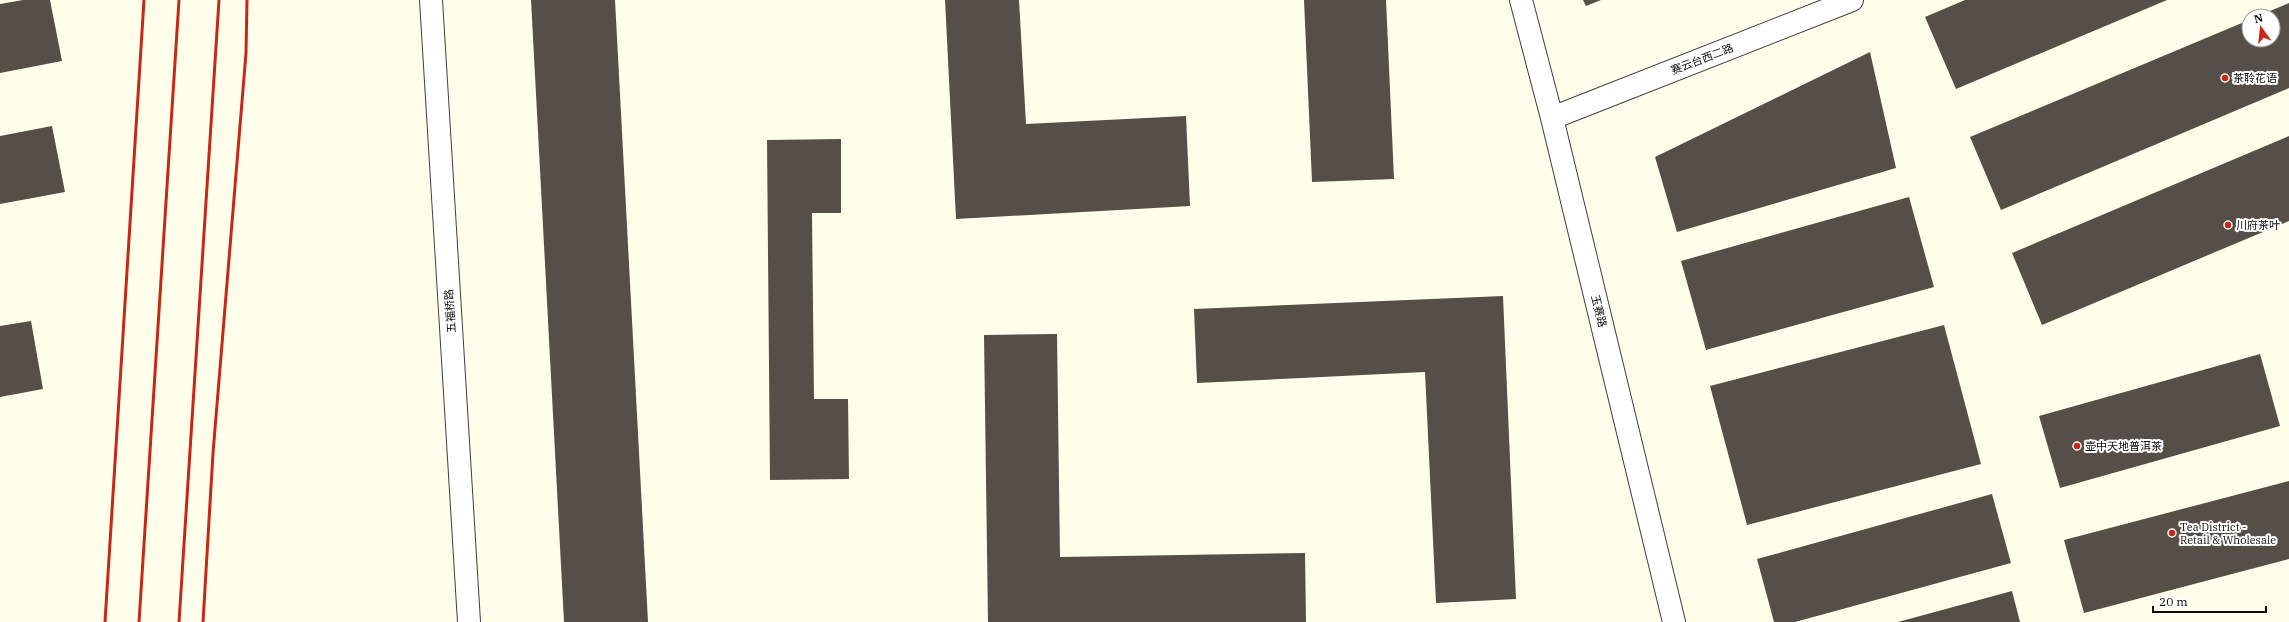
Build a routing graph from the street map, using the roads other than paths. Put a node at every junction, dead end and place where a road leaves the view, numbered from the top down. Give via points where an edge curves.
1 (431, 0) edge
2 (1521, 0) edge
3 (1852, 0) edge
4 (1552, 118) junction
5 (470, 622) edge
6 (1674, 622) edge

1 - 5 street, 五福桥路
2 - 4 street, 玉赛路
3 - 4 street, 赛云台西二路
4 - 6 street, 玉赛路

